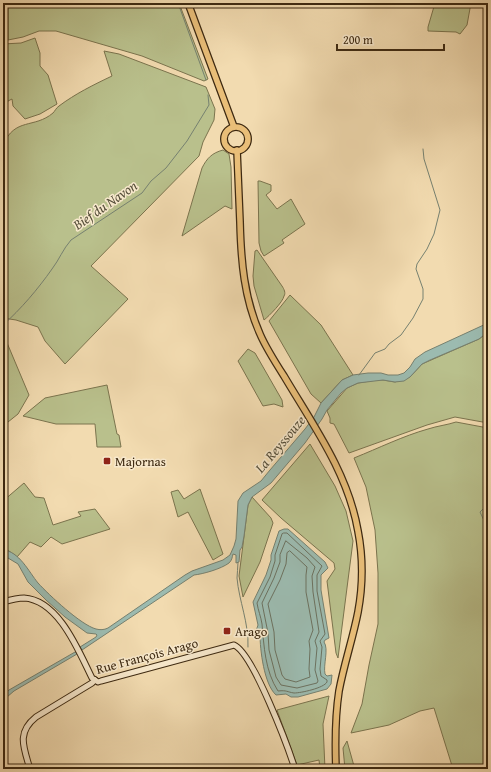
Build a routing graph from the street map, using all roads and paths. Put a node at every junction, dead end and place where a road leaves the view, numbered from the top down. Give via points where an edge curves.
1 (188, 3) edge
2 (234, 127) junction
3 (237, 150) junction
4 (3, 602) edge
5 (95, 680) junction
6 (30, 769) edge
7 (295, 769) edge
8 (336, 769) edge

1 - 2 main road
2 - 3 main road via 227,132 225,139 230,149
2 - 3 main road via 242,128 248,137 244,148
3 - 8 main road via 241,259 250,307 260,334 335,463 350,497 359,532 361,588 358,613 337,702
4 - 5 street via 25,598 42,604 62,622
5 - 6 street, Rue François Arago via 30,722 23,740
5 - 7 street, Rue François Arago via 101,681 234,645 242,650 256,675 283,734

